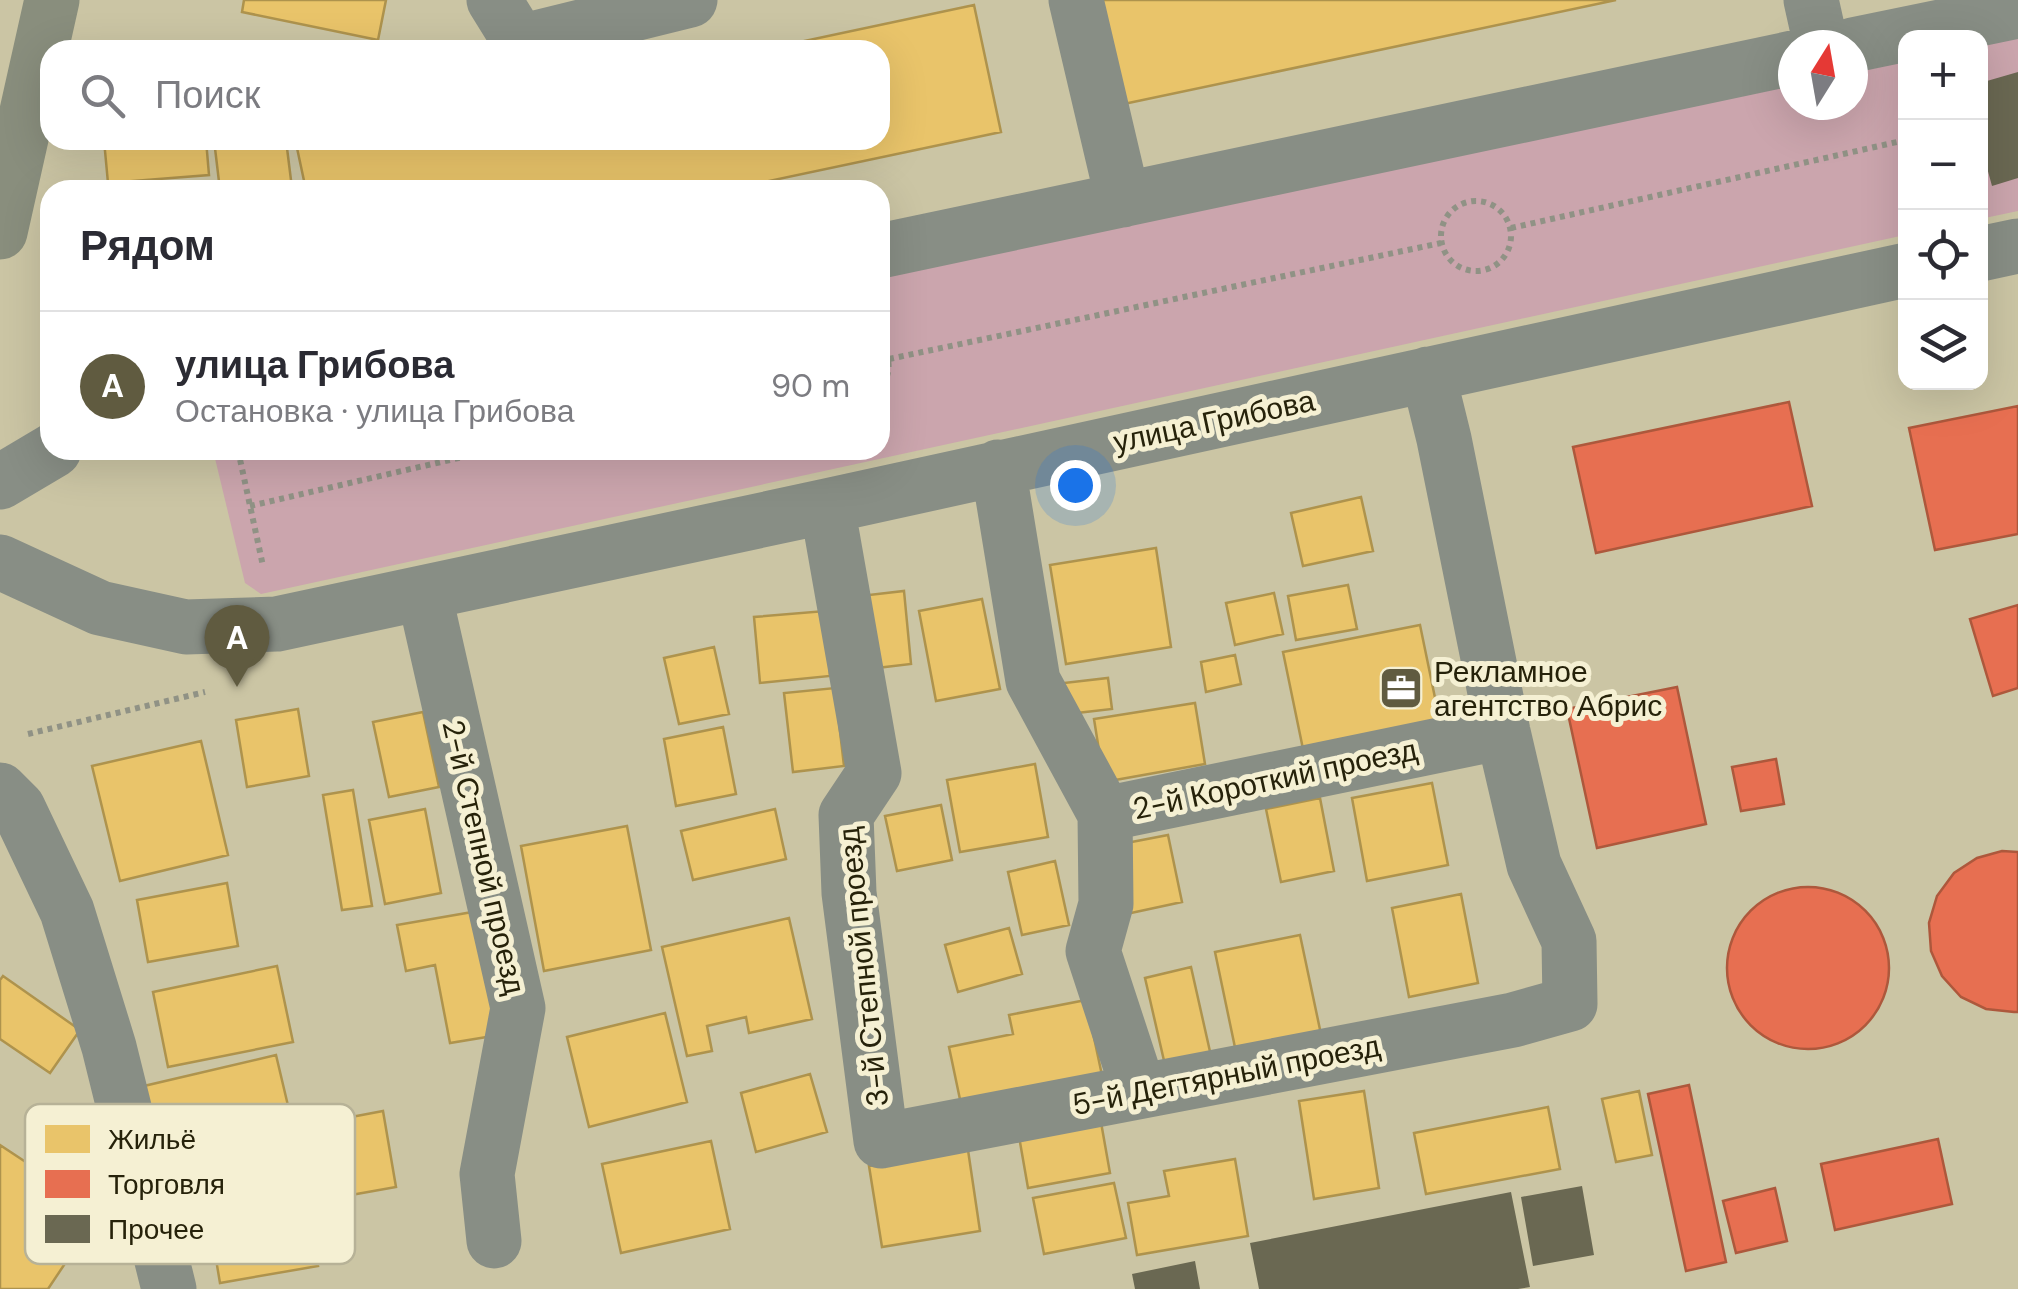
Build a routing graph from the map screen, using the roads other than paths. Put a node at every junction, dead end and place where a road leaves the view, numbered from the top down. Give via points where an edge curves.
1 (52, 0) edge
2 (494, 0) edge
3 (690, 0) edge
4 (1076, 0) edge
5 (1812, 0) edge
6 (2018, 11) edge
7 (1818, 30) edge
8 (43, 40) edge
9 (519, 40) edge
10 (528, 40) edge
11 (1868, 43) edge
12 (40, 54) edge
13 (1778, 61) edge
14 (1123, 200) junction
15 (0, 232) edge
16 (2018, 246) edge
17 (890, 249) edge
18 (1988, 252) edge
19 (1898, 272) edge
20 (1428, 374) junction
21 (40, 458) edge
22 (998, 467) junction
23 (0, 482) edge
24 (827, 506) junction
25 (0, 562) edge
26 (424, 592) junction
27 (1503, 732) junction
28 (0, 790) edge
29 (1106, 814) junction
30 (1139, 1091) junction
31 (123, 1104) edge
32 (881, 1141) joint
33 (494, 1241) dead end
34 (163, 1264) edge
35 (169, 1289) edge

1 - 8 main road
2 - 9 street
3 - 10 street
4 - 14 street
5 - 7 street
6 - 11 street
12 - 15 main road
13 - 14 street
14 - 17 street
16 - 18 street
19 - 20 street, улица Грибова
20 - 22 street, улица Грибова
20 - 27 street
21 - 23 street
22 - 24 street, улица Грибова
22 - 29 street via 1033,681
24 - 26 street, улица Грибова
24 - 32 street, 3-й Степной проезд via 874,773 846,815 849,893
25 - 26 street, улица Грибова via 100,608 186,627 277,624
26 - 33 street, 2-й Степной проезд via 518,1008 487,1174
27 - 29 street, 2-й Короткий проезд
27 - 30 street, 5-й Дегтярный проезд via 1534,865 1569,941 1570,1004
28 - 31 street via 18,808 67,911
29 - 30 street via 1106,904 1093,950
30 - 32 street, 5-й Дегтярный проезд
34 - 35 street

